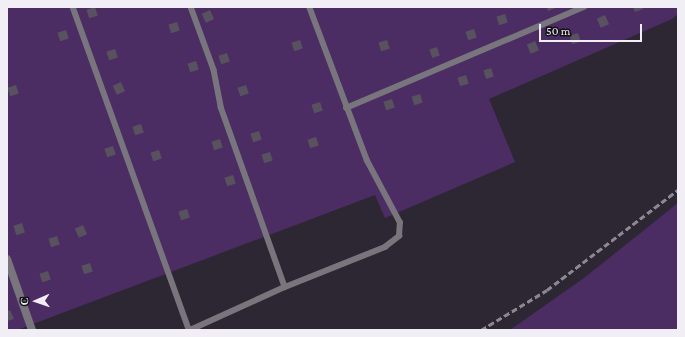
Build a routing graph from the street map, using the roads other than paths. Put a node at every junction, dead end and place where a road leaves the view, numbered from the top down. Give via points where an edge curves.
1 (73, 7) edge
2 (190, 7) edge
3 (309, 7) edge
4 (584, 7) edge
5 (346, 108) junction
6 (7, 259) edge
7 (285, 287) junction
8 (32, 330) edge
9 (190, 330) edge

1 - 9 lane
2 - 7 lane via 214,70 221,107
3 - 5 lane
4 - 5 lane
5 - 7 lane via 367,161 400,223 399,236 385,247
6 - 8 street
7 - 9 lane

